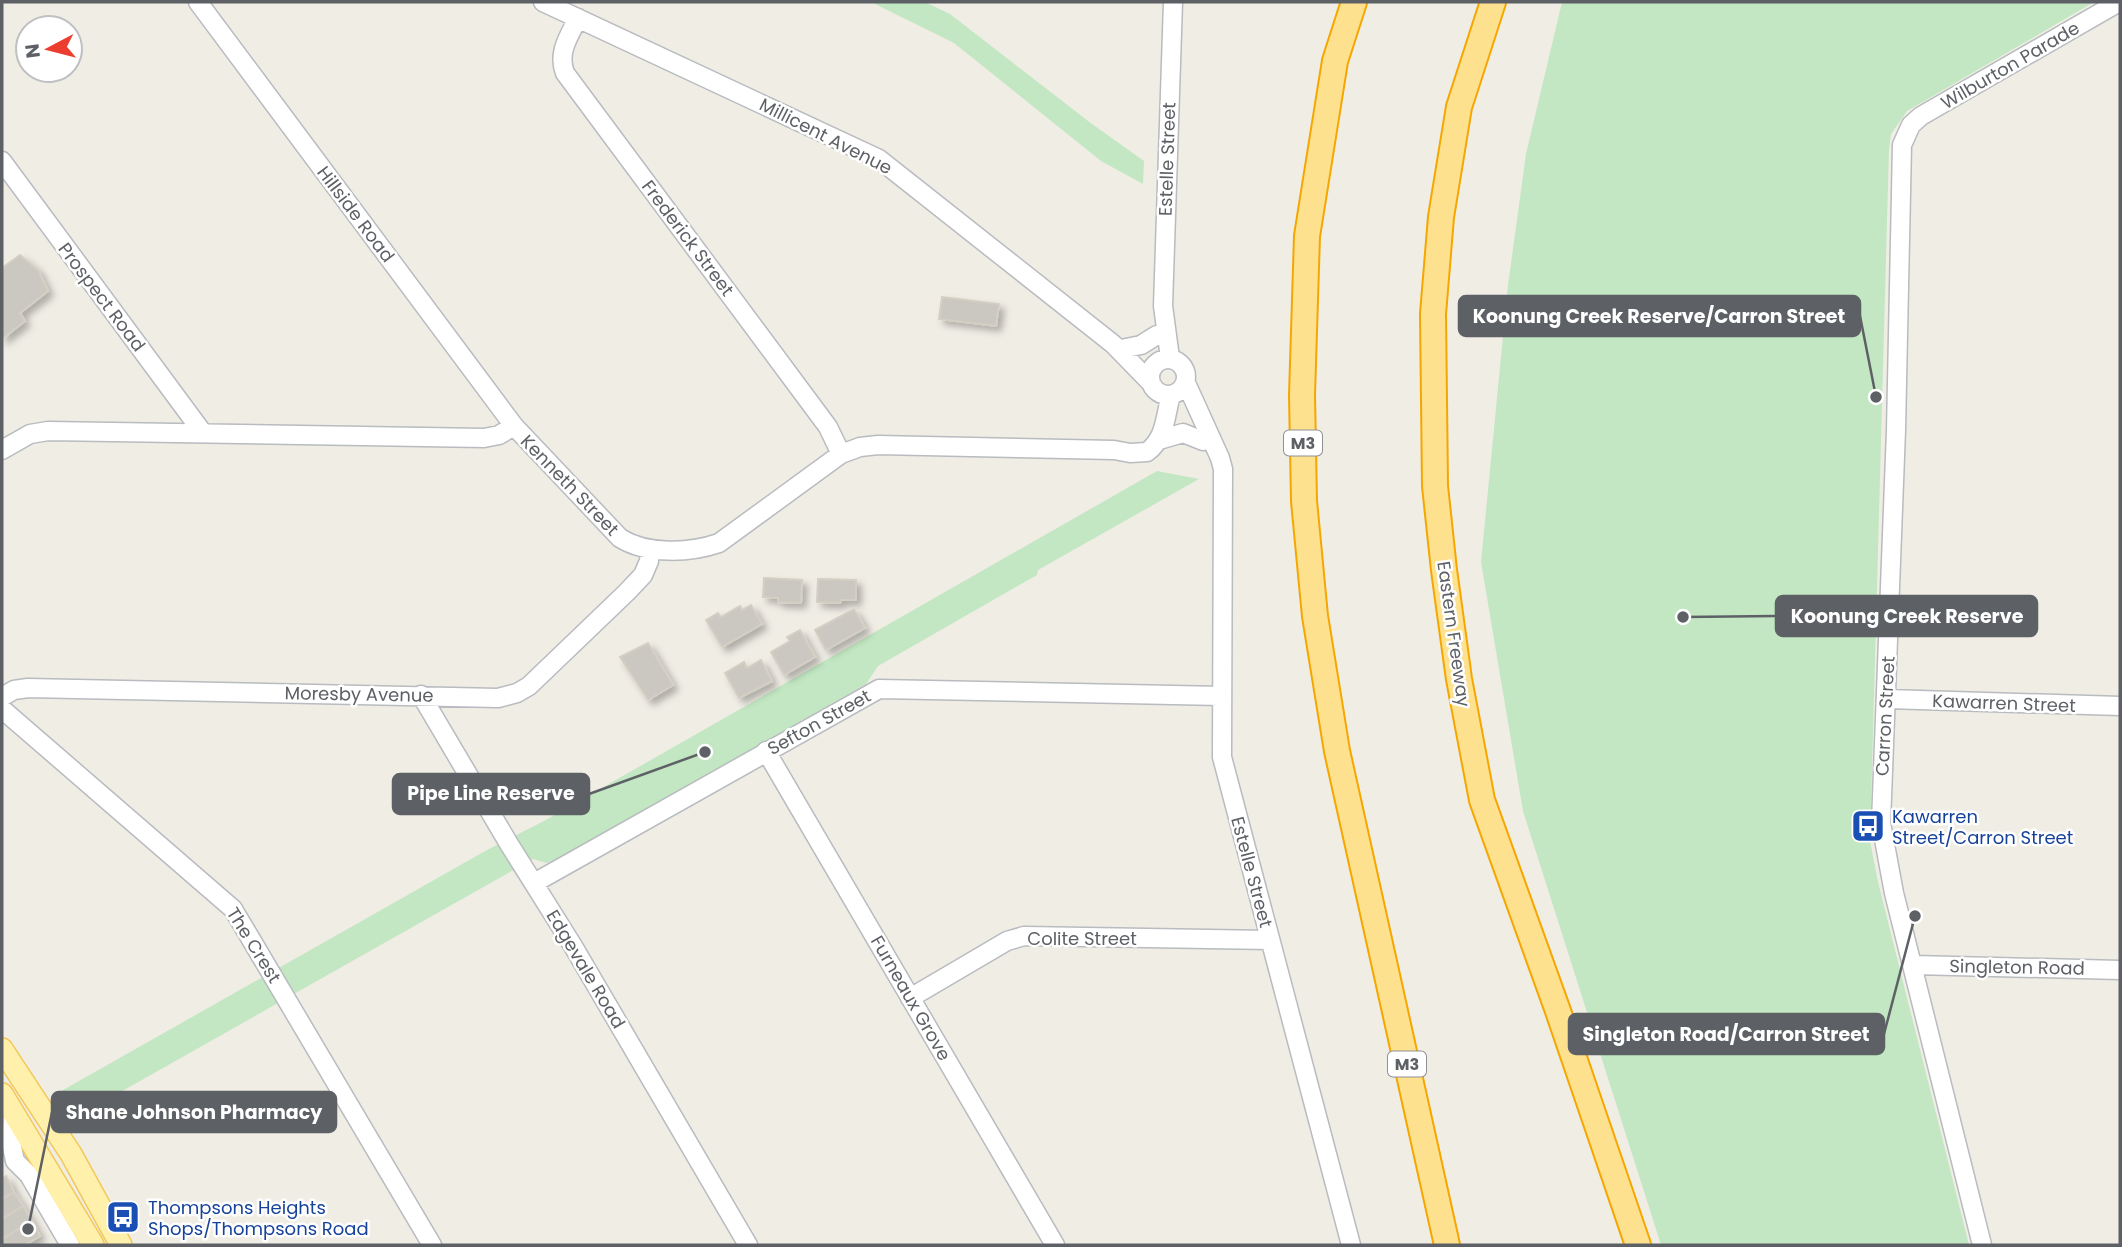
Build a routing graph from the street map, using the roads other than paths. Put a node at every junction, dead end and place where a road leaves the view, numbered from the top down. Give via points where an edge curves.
1 (198, 2) edge
2 (543, 2) edge
3 (1354, 2) edge
4 (1493, 2) edge
5 (2119, 2) edge
6 (1172, 5) edge
7 (578, 18) junction
8 (1906, 133) joint
9 (2, 161) edge
10 (1163, 306) junction
11 (1157, 335) junction
12 (1117, 346) junction
13 (1161, 362) junction
14 (1167, 389) junction
15 (514, 426) junction
16 (203, 433) junction
17 (1159, 440) junction
18 (1203, 442) junction
19 (2, 450) edge
20 (1114, 450) junction
21 (841, 454) junction
22 (1223, 489) junction
23 (650, 549) junction
24 (421, 695) junction
25 (1221, 696) junction
26 (2, 697) edge
27 (1887, 699) junction
28 (2120, 706) edge
29 (2, 709) edge
30 (766, 751) junction
31 (534, 883) junction
32 (1270, 940) junction
33 (1914, 964) junction
34 (2120, 970) edge
35 (910, 998) junction
36 (2, 1049) edge
37 (7, 1103) edge
38 (8, 1165) edge
39 (70, 1245) edge
40 (93, 1245) edge
41 (121, 1245) edge
42 (432, 1245) edge
43 (748, 1245) edge
44 (1055, 1245) edge
45 (1351, 1245) edge
46 (1447, 1245) edge
47 (1638, 1245) edge
48 (1982, 1245) edge

1 - 15 street, Hillside Road
2 - 7 street, Millicent Avenue
3 - 46 highway, M3 via 1335,61 1307,236 1304,501 1315,616 1337,751
4 - 47 highway, Eastern Freeway via 1459,107 1438,245 1433,314 1435,486 1444,570 1482,800
5 - 8 street, Wilburton Parade via 1921,116
6 - 10 street, Estelle Street
7 - 12 street, Millicent Avenue via 880,159
7 - 21 street, Frederick Street via 563,50 565,73 828,427
8 - 27 street, Carron Street via 1900,161
9 - 16 street, Prospect Road
10 - 11 street, Estelle Street
10 - 13 street, Estelle Street
11 - 12 street via 1141,345
11 - 13 street, Estelle Street
12 - 13 street, Millicent Avenue
12 - 14 street, Millicent Avenue
13 - 14 street via 1150,373
13 - 14 street via 1184,367 1186,372
14 - 17 street
14 - 18 street, Estelle Street
14 - 20 street, Kenneth Street via 1151,432 1138,443
14 - 22 street, Estelle Street via 1220,458
15 - 16 street, Kenneth Street via 484,438
15 - 23 street, Kenneth Street via 611,530 628,543
16 - 19 street, Kenneth Street via 48,431 30,434
17 - 18 street via 1183,433
17 - 20 street, Kenneth Street via 1147,452
18 - 22 street, Estelle Street
20 - 21 street, Kenneth Street via 878,445
21 - 23 street, Kenneth Street via 719,543 697,549
22 - 25 street, Estelle Street
23 - 24 street, Moresby Avenue via 638,580 529,686 498,698
24 - 26 street, Moresby Avenue via 28,688
24 - 31 street, Edgevale Road
25 - 30 street, Sefton Street via 886,687
25 - 32 street, Estelle Street via 1222,757
27 - 28 street, Kawarren Street
27 - 33 street, Carron Street via 1881,824
29 - 42 street, The Crest via 233,909
30 - 31 street, Sefton Street
30 - 35 street, Furneaux Grove
31 - 43 street, Edgevale Road
32 - 35 street, Colite Street via 1024,936 1007,941
32 - 45 street, Estelle Street
33 - 34 street, Singleton Road
33 - 48 street, Carron Street
35 - 44 street, Furneaux Grove
36 - 41 main road via 65,1144
37 - 38 street
37 - 40 main road
38 - 39 street via 29,1175

